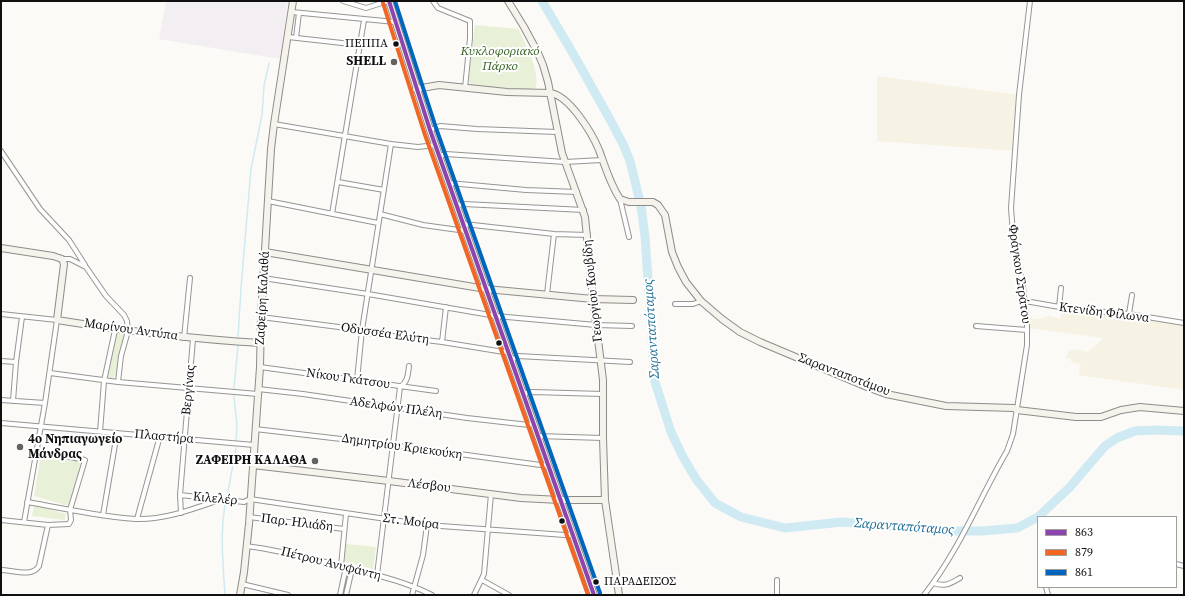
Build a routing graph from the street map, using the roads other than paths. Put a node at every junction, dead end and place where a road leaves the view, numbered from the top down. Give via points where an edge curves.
1 (293, 1) edge
2 (343, 1) edge
3 (388, 1) edge
4 (434, 1) edge
5 (508, 1) edge
6 (1030, 1) edge
7 (292, 12) junction
8 (299, 13) junction
9 (364, 20) junction
10 (395, 22) junction
11 (288, 37) junction
12 (296, 38) junction
13 (360, 45) junction
14 (465, 88) junction
15 (416, 89) junction
16 (550, 92) junction
17 (274, 124) junction
18 (430, 130) junction
19 (557, 132) junction
20 (345, 136) junction
21 (391, 144) junction
22 (436, 145) junction
23 (1, 151) edge
24 (440, 156) junction
25 (602, 160) junction
26 (565, 162) junction
27 (338, 182) junction
28 (449, 183) junction
29 (384, 190) junction
30 (577, 192) junction
31 (620, 198) junction
32 (268, 202) junction
33 (457, 205) junction
34 (584, 210) junction
35 (332, 214) junction
36 (380, 214) junction
37 (378, 223) junction
38 (464, 224) junction
39 (466, 230) junction
40 (554, 234) junction
41 (588, 235) junction
42 (629, 237) dead end
43 (1, 248) edge
44 (265, 252) junction
45 (62, 259) junction
46 (86, 267) junction
47 (371, 269) junction
48 (190, 278) dead end
49 (263, 278) junction
50 (1061, 288) dead end
51 (486, 289) junction
52 (368, 294) junction
53 (547, 294) junction
54 (1132, 295) dead end
55 (593, 299) junction
56 (633, 300) dead end
57 (701, 301) junction
58 (1025, 301) junction
59 (675, 304) dead end
60 (446, 307) junction
61 (1059, 307) junction
62 (1, 314) edge
63 (1129, 314) junction
64 (496, 316) junction
65 (22, 317) junction
66 (261, 317) junction
67 (57, 320) junction
68 (1184, 323) edge
69 (596, 325) junction
70 (632, 326) dead end
71 (976, 326) dead end
72 (115, 330) junction
73 (362, 330) junction
74 (1026, 330) junction
75 (128, 331) junction
76 (184, 338) junction
77 (194, 339) junction
78 (442, 342) junction
79 (261, 343) junction
80 (508, 352) junction
81 (512, 360) junction
82 (1, 361) edge
83 (600, 361) junction
84 (16, 362) junction
85 (630, 362) dead end
86 (409, 366) dead end
87 (260, 367) junction
88 (50, 373) junction
89 (104, 380) junction
90 (357, 380) junction
91 (118, 382) junction
92 (400, 387) junction
93 (190, 388) junction
94 (258, 391) junction
95 (436, 391) dead end
96 (524, 393) junction
97 (603, 394) junction
98 (1, 400) edge
99 (13, 401) junction
100 (45, 403) junction
101 (398, 409) junction
102 (1017, 410) junction
103 (1184, 411) edge
104 (1, 423) edge
105 (533, 423) junction
106 (40, 426) junction
107 (255, 429) junction
108 (100, 432) junction
109 (117, 433) junction
110 (160, 436) junction
111 (538, 436) junction
112 (185, 438) junction
113 (603, 438) junction
114 (254, 445) junction
115 (393, 445) junction
116 (36, 450) junction
117 (253, 465) junction
118 (548, 466) junction
119 (388, 481) junction
120 (491, 494) junction
121 (180, 495) junction
122 (221, 500) junction
123 (250, 500) junction
124 (560, 500) junction
125 (605, 500) junction
126 (27, 502) junction
127 (70, 510) junction
128 (181, 513) junction
129 (346, 514) junction
130 (103, 515) junction
131 (249, 518) junction
132 (137, 519) junction
133 (384, 519) junction
134 (1, 520) edge
135 (24, 522) junction
136 (48, 525) junction
137 (428, 525) junction
138 (344, 529) junction
139 (488, 530) junction
140 (572, 535) junction
141 (246, 546) junction
142 (343, 567) junction
143 (352, 569) junction
144 (1, 570) edge
145 (378, 576) junction
146 (960, 578) dead end
147 (482, 580) junction
148 (777, 580) dead end
149 (933, 583) junction
150 (242, 584) junction
151 (415, 587) junction
152 (240, 595) edge
153 (288, 595) edge
154 (340, 595) edge
155 (346, 595) edge
156 (412, 595) edge
157 (432, 595) edge
158 (474, 595) edge
159 (509, 595) edge
160 (594, 595) edge
161 (619, 595) edge
162 (777, 595) edge
163 (924, 595) edge

1 - 7 street, Ζαφείρη Καλαθά
2 - 3 street via 366,8
3 - 10 street
4 - 14 street via 438,8 470,21
5 - 16 street, Γεωργίου Κουβίδη via 538,53
6 - 58 street, Φράγκου Στράτου via 1019,94 1011,208
7 - 8 street
7 - 11 street, Ζαφείρη Καλαθά
8 - 9 street
8 - 12 street
9 - 10 street
9 - 13 street
10 - 15 street
11 - 12 street
11 - 17 street, Ζαφείρη Καλαθά
12 - 13 street
13 - 20 street
14 - 15 street via 438,85
14 - 16 street via 507,92
15 - 18 street
16 - 19 street, Γεωργίου Κουβίδη
16 - 25 street via 560,96 576,113 594,140
17 - 20 street
17 - 32 street, Ζαφείρη Καλαθά
18 - 19 street via 440,126
18 - 22 street
19 - 26 street, Γεωργίου Κουβίδη
20 - 21 street
20 - 27 street
21 - 22 street via 418,147
21 - 29 street
22 - 24 street
23 - 46 street via 40,209 69,240
24 - 26 street via 446,154
24 - 28 street
25 - 26 street
25 - 31 street
26 - 30 street, Γεωργίου Κουβίδη
27 - 29 street
27 - 35 street
28 - 30 street
28 - 33 street
29 - 36 street
30 - 34 street, Γεωργίου Κουβίδη
31 - 42 street
31 - 57 street, Σαρανταποτάμου via 632,202 654,202 666,215 672,252 678,267
32 - 35 street
32 - 44 street, Ζαφείρη Καλαθά
33 - 34 street
33 - 38 street
34 - 41 street, Γεωργίου Κουβίδη
35 - 37 street
36 - 37 street
36 - 39 street via 423,225
37 - 47 street
38 - 39 street
38 - 40 street
39 - 51 street
40 - 41 street
40 - 53 street
41 - 55 street, Γεωργίου Κουβίδη
43 - 45 street
44 - 47 street
44 - 49 street, Ζαφείρη Καλαθά
45 - 46 street via 70,259
45 - 67 street via 64,264
46 - 75 street via 106,296 124,314
47 - 51 street
47 - 52 street
48 - 76 street
49 - 52 street
49 - 66 street, Ζαφείρη Καλαθά
50 - 61 street
51 - 53 street
51 - 64 street
52 - 60 street
52 - 73 street
53 - 55 street
54 - 63 street
55 - 56 street
55 - 69 street, Γεωργίου Κουβίδη
57 - 59 street via 693,304
57 - 102 street, Σαρανταποτάμου via 740,332 878,391 946,406
58 - 61 street, Κτενίδη Φίλωνα
58 - 74 street, Φράγκου Στράτου
60 - 64 street
60 - 78 street
61 - 63 street, Κτενίδη Φίλωνα
62 - 65 street, Μαρίνου Αντύπα
63 - 68 street, Κτενίδη Φίλωνα
64 - 69 street
64 - 80 street
65 - 67 street, Μαρίνου Αντύπα
65 - 84 street
66 - 73 street, Οδυσσέα Ελύτη
66 - 79 street, Ζαφείρη Καλαθά
67 - 72 street, Μαρίνου Αντύπα
67 - 88 street
69 - 70 street
69 - 83 street, Γεωργίου Κουβίδη
71 - 74 street
72 - 75 street, Μαρίνου Αντύπα
72 - 89 street
73 - 78 street, Οδυσσέα Ελύτη via 368,333
73 - 90 street
74 - 102 street, Φράγκου Στράτου via 1027,345
75 - 76 street, Μαρίνου Αντύπα
75 - 91 street via 121,356
76 - 77 street, Μαρίνου Αντύπα
77 - 79 street, Μαρίνου Αντύπα
77 - 93 street, Βεργίνας
78 - 80 street, Οδυσσέα Ελύτη
79 - 87 street, Ζαφείρη Καλαθά
80 - 81 street
81 - 83 street via 518,356
81 - 96 street
82 - 84 street
83 - 85 street
83 - 97 street, Γεωργίου Κουβίδη
84 - 99 street
86 - 92 street via 407,378
87 - 90 street, Νίκου Γκάτσου
87 - 94 street, Ζαφείρη Καλαθά
88 - 89 street, Αδελφών Πλέλη
88 - 100 street
89 - 91 street, Αδελφών Πλέλη
89 - 108 street
90 - 92 street, Νίκου Γκάτσου
91 - 93 street, Αδελφών Πλέλη
92 - 95 street, Νίκου Γκάτσου
92 - 101 street
93 - 94 street, Αδελφών Πλέλη
93 - 112 street, Βεργίνας
94 - 101 street, Αδελφών Πλέλη via 302,394
94 - 107 street, Ζαφείρη Καλαθά
96 - 97 street
96 - 105 street
97 - 113 street, Γεωργίου Κουβίδη
98 - 99 street
99 - 100 street
100 - 106 street
101 - 105 street, Αδελφών Πλέλη via 529,425
101 - 115 street
102 - 103 street, Σαρανταποτάμου via 1076,417 1101,416 1140,407
102 - 149 street, Φράγκου Στράτου via 1011,443 949,560
104 - 106 street, Πλαστήρα
105 - 111 street
106 - 108 street, Πλαστήρα
106 - 116 street
107 - 114 street, Ζαφείρη Καλαθά
107 - 115 street, Δημητρίου Κριεκούκη
108 - 109 street, Πλαστήρα
109 - 110 street, Πλαστήρα
109 - 130 street
110 - 112 street, Πλαστήρα
110 - 132 street
111 - 113 street
111 - 118 street
112 - 114 street, Πλαστήρα
112 - 121 street, Βεργίνας
113 - 125 street, Γεωργίου Κουβίδη
114 - 117 street, Ζαφείρη Καλαθά
115 - 118 street, Δημητρίου Κριεκούκη
115 - 119 street
116 - 126 street
116 - 127 street via 85,460
117 - 119 street, Λέσβου
117 - 123 street, Ζαφείρη Καλαθά
118 - 124 street
119 - 120 street, Λέσβου
119 - 133 street
120 - 124 street, Λέσβου
120 - 139 street
121 - 122 street, Κιλελέρ
121 - 128 street, Βεργίνας
122 - 123 street, Κιλελέρ
122 - 128 street
123 - 129 street, Στ. Μοίρα
123 - 131 street, Ζαφείρη Καλαθά
124 - 125 street, Λέσβου
124 - 140 street
125 - 161 street, Γεωργίου Κουβίδη
126 - 127 street
126 - 135 street
127 - 130 street
127 - 136 street via 69,524
128 - 132 street
129 - 133 street, Στ. Μοίρα
129 - 138 street
130 - 132 street
131 - 138 street, Παρ. Ηλιάδη
131 - 141 street, Ζαφείρη Καλαθά
133 - 137 street, Στ. Μοίρα
133 - 145 street
134 - 135 street
135 - 136 street
136 - 144 street via 37,570 26,573
137 - 139 street, Στ. Μοίρα
137 - 151 street
138 - 142 street
139 - 140 street, Στ. Μοίρα
139 - 147 street
140 - 160 street
141 - 142 street, Πέτρου Ανυφάντη via 293,554
141 - 150 street, Ζαφείρη Καλαθά
142 - 143 street, Πέτρου Ανυφάντη
142 - 154 street
143 - 145 street, Πέτρου Ανυφάντη
143 - 155 street
145 - 151 street, Πέτρου Ανυφάντη
146 - 149 street via 947,585
147 - 158 street
147 - 159 street
148 - 162 street
149 - 163 street, Φράγκου Στράτου
150 - 152 street, Ζαφείρη Καλαθά
150 - 153 street
151 - 156 street
151 - 157 street, Πέτρου Ανυφάντη

